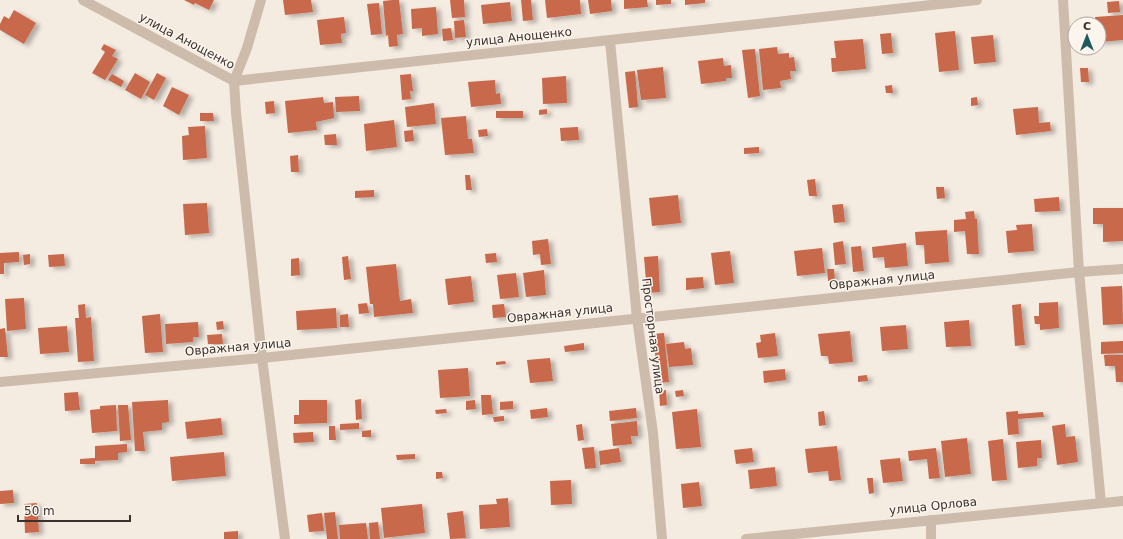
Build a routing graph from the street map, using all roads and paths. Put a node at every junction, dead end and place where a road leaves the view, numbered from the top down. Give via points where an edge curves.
1 (83, 0) edge
2 (261, 0) edge
3 (977, 0) edge
4 (1063, 0) edge
5 (610, 41) junction
6 (234, 81) junction
7 (1123, 269) edge
8 (1079, 272) junction
9 (637, 318) junction
10 (262, 358) junction
11 (0, 382) edge
12 (1123, 501) edge
13 (1101, 503) junction
14 (931, 520) junction
15 (285, 539) edge
16 (662, 539) edge
17 (746, 539) edge
18 (932, 539) edge

1 - 6 street, улица Анощенко
2 - 6 street
3 - 5 street, улица Анощенко
4 - 8 street
5 - 6 street, улица Анощенко
5 - 9 street, Просторная улица
6 - 10 street
7 - 8 street, Овражная улица
8 - 9 street, Овражная улица
8 - 13 street
9 - 10 street, Овражная улица
9 - 16 street, Просторная улица via 653,433
10 - 11 street, Овражная улица
10 - 15 street
12 - 13 street, улица Орлова
13 - 14 street, улица Орлова
14 - 17 street, улица Орлова
14 - 18 street

